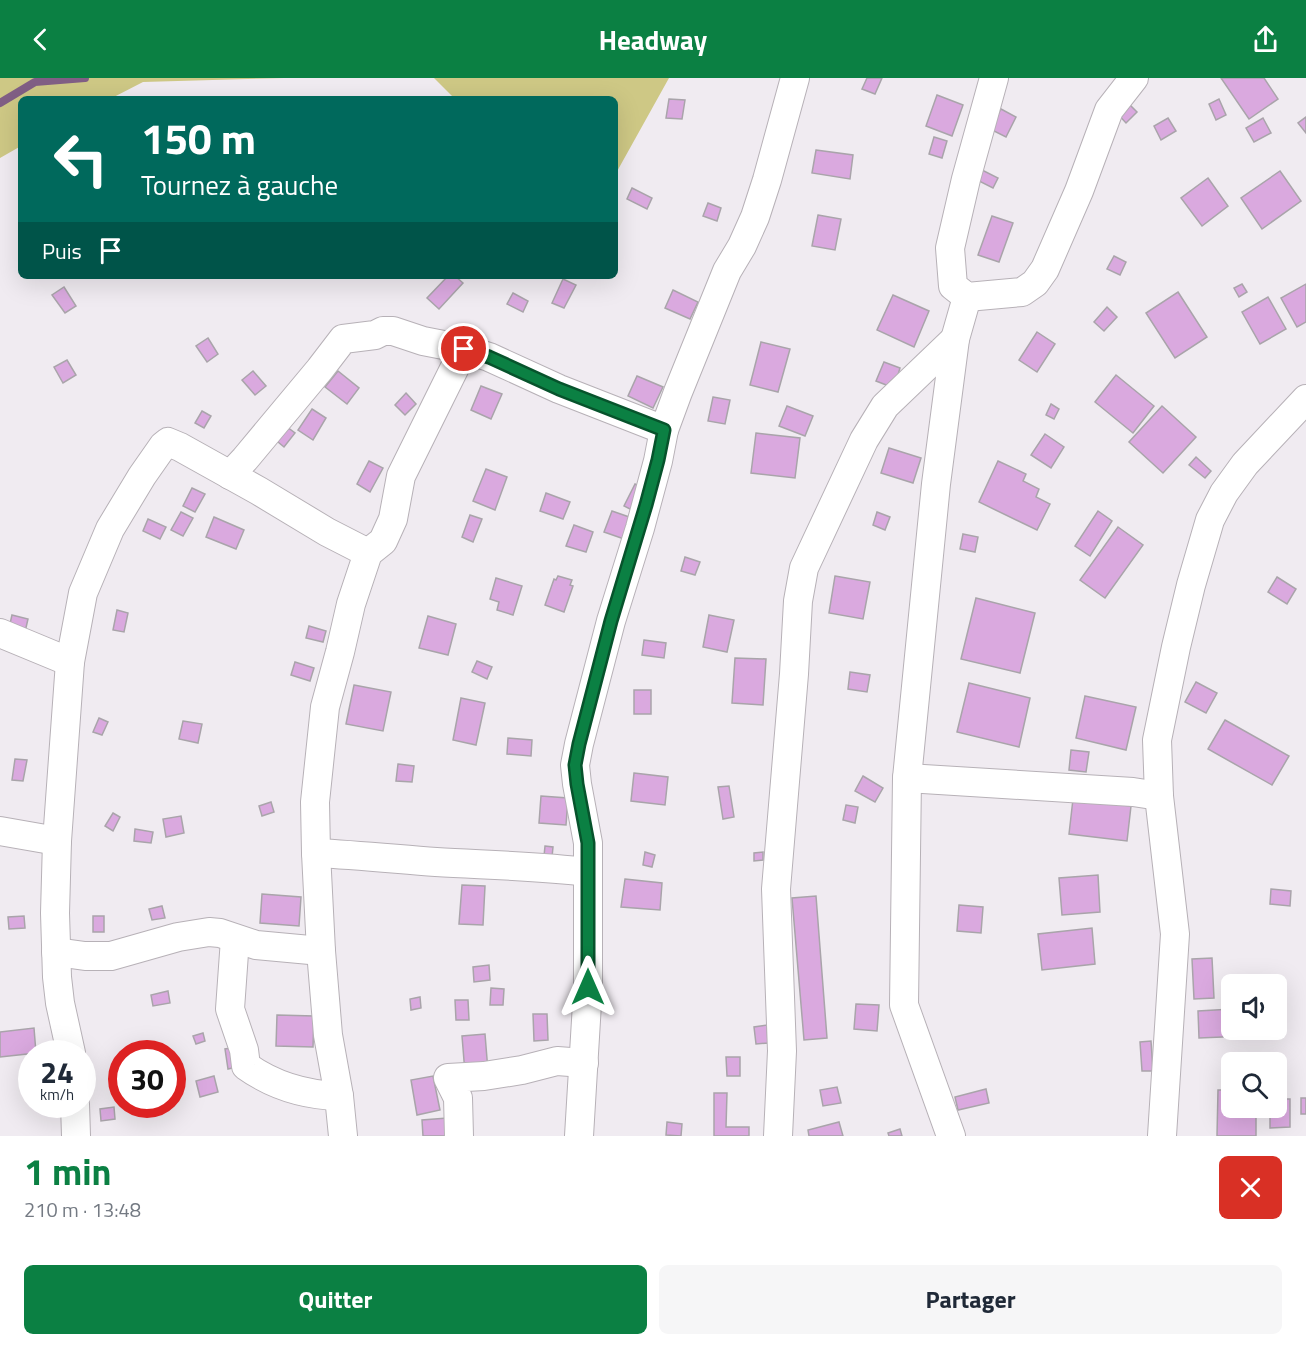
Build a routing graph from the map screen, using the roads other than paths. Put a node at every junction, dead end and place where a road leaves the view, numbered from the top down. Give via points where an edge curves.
1 (795, 78) edge
2 (994, 78) edge
3 (1134, 78) edge
4 (967, 297) junction
5 (955, 339) junction
6 (464, 349) junction
7 (1306, 399) edge
8 (664, 430) junction
9 (230, 475) junction
10 (368, 554) junction
11 (0, 633) edge
12 (70, 662) junction
13 (907, 778) junction
14 (1159, 795) junction
15 (0, 831) edge
16 (57, 841) junction
17 (316, 853) junction
18 (588, 872) junction
19 (235, 939) junction
20 (321, 951) junction
21 (56, 952) junction
22 (68, 1040) edge
23 (584, 1063) junction
24 (339, 1096) junction
25 (75, 1118) edge
26 (76, 1136) edge
27 (343, 1136) edge
28 (459, 1136) edge
29 (579, 1136) edge
30 (778, 1136) edge
31 (951, 1136) edge
32 (1162, 1136) edge

1 - 8 street via 756,217 727,271
2 - 4 street via 950,248 953,286
3 - 4 street via 1109,110 1079,191 1035,283 1022,292
4 - 5 street
5 - 13 street via 936,484
5 - 30 street via 885,406 864,440 804,568 798,600 776,889 782,1051
6 - 8 street
6 - 9 street via 393,330 343,339
6 - 10 street via 401,476 393,519 382,541
7 - 14 street via 1245,464 1210,520 1178,637 1157,740
8 - 18 street via 575,765 588,843
9 - 10 street
9 - 12 street via 173,444 162,446 110,529 87,582
10 - 17 street via 325,707 315,802
11 - 12 street
12 - 16 street
13 - 14 street
13 - 31 street via 904,1005
14 - 32 street via 1175,934
15 - 16 street
16 - 21 street
17 - 18 street
17 - 20 street
18 - 23 street
19 - 20 street via 256,945
19 - 21 street via 209,932 111,956
19 - 24 street via 230,1009 246,1066 297,1091
20 - 24 street via 328,1035
21 - 22 street via 60,1003
23 - 28 street via 557,1061 484,1076 448,1078 458,1098
23 - 29 street
24 - 27 street
25 - 26 street

